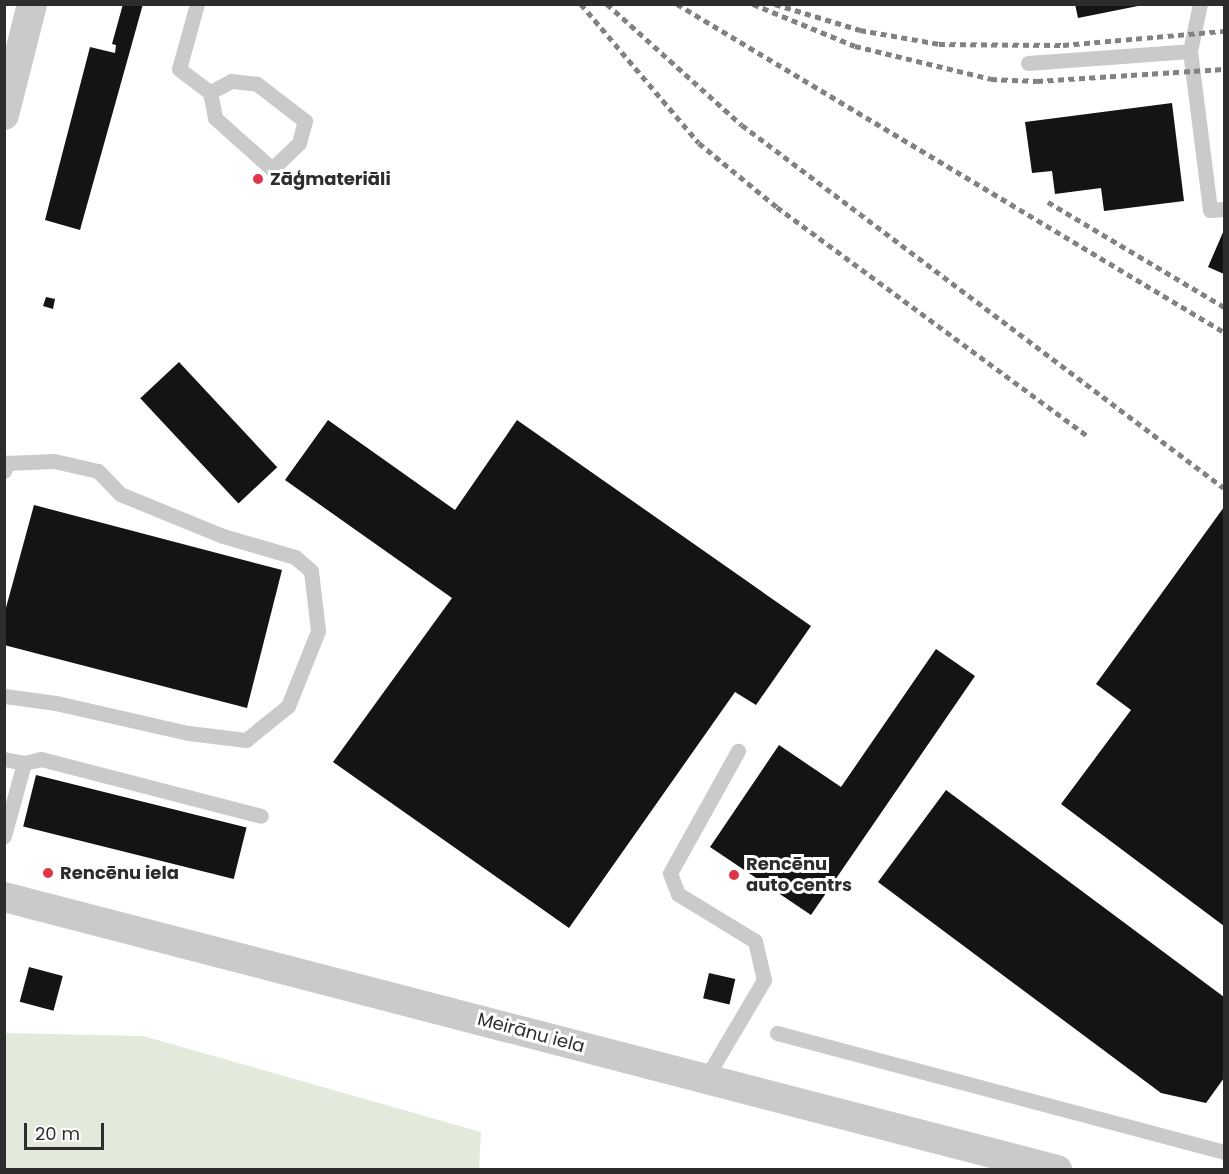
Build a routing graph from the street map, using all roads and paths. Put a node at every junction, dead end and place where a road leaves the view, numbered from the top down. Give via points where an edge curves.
1 (32, 4) edge
2 (197, 4) edge
3 (1200, 4) edge
4 (1190, 51) junction
5 (1028, 63) dead end
6 (210, 92) junction
7 (4, 115) edge
8 (1224, 209) edge
9 (4, 471) edge
10 (4, 696) edge
11 (738, 751) dead end
12 (4, 759) edge
13 (24, 763) junction
14 (261, 816) dead end
15 (4, 836) edge
16 (4, 897) edge
17 (777, 1033) dead end
18 (706, 1078) junction
19 (1224, 1152) edge
20 (1057, 1170) edge

1 - 7 street
2 - 6 lane via 179,69
3 - 4 lane
4 - 5 lane
4 - 8 lane via 1210,210
6 - 6 lane via 215,118 272,169 299,143 305,121 257,84 231,81
9 - 10 lane via 7,463 54,461 98,471 120,494 223,536 295,557 311,571 318,631 288,706 246,740 188,733 56,703
11 - 18 lane via 670,873 678,894 755,941 764,980
12 - 13 lane
13 - 14 lane via 41,759
13 - 15 lane
16 - 18 street, Meirānu iela
17 - 19 lane
18 - 20 street, Meirānu iela

